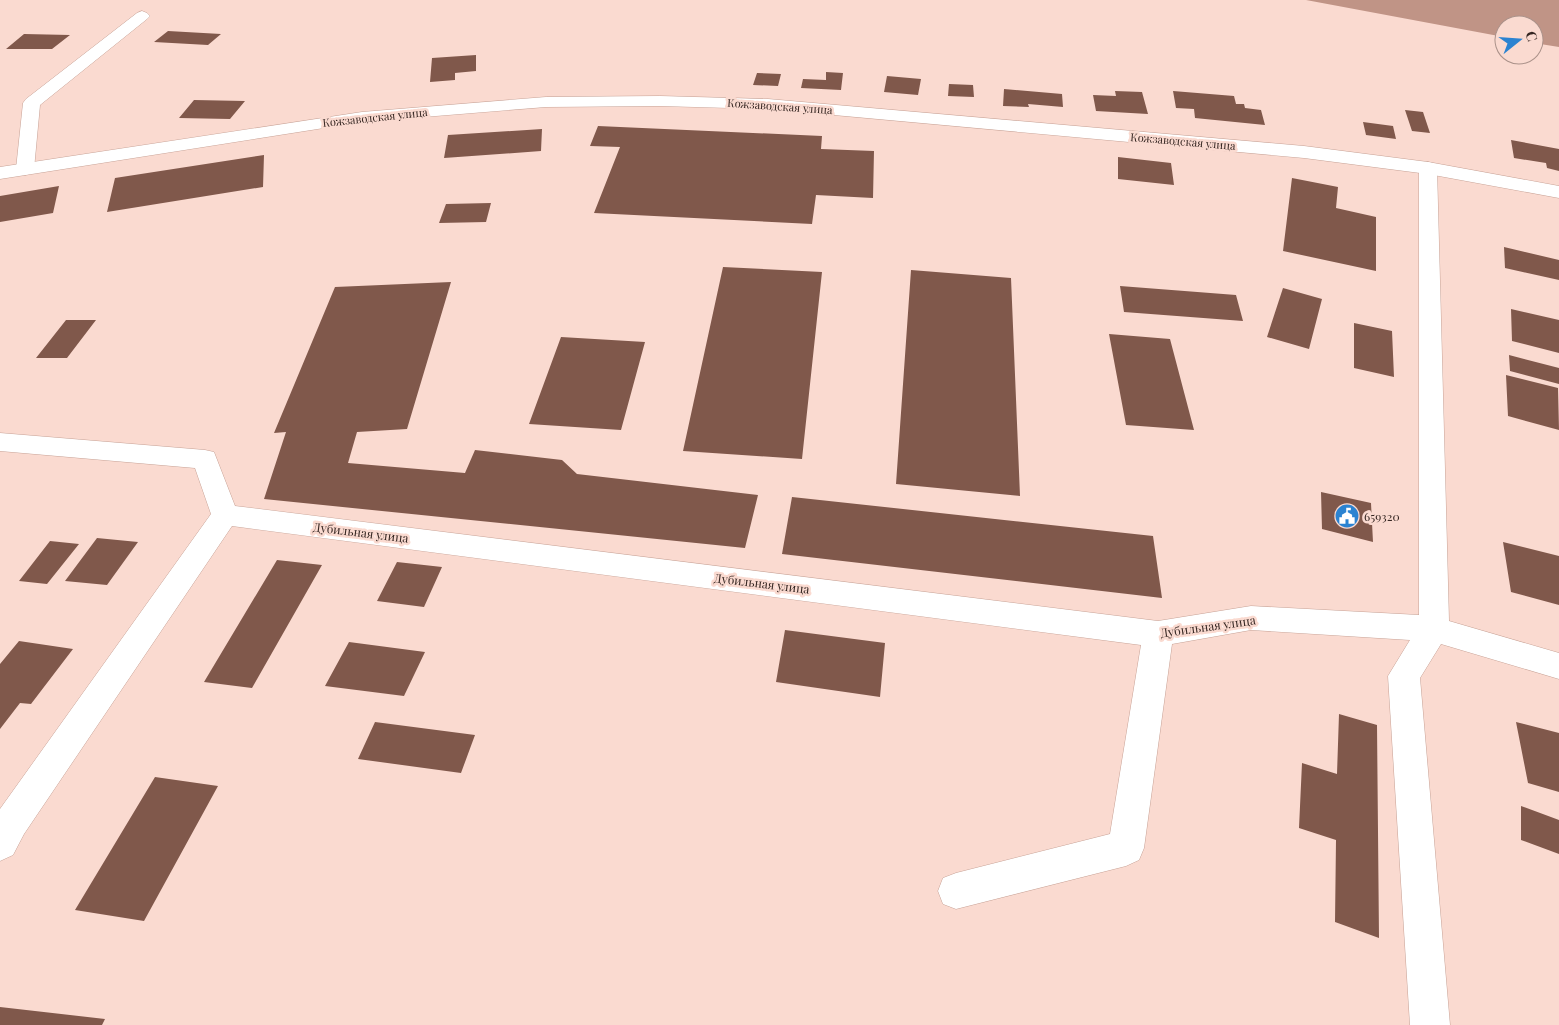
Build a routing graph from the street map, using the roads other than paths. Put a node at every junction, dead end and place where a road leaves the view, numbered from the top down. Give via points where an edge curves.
1 (142, 16) dead end
2 (1428, 168) junction
3 (25, 169) junction
4 (0, 173) edge
5 (1559, 192) edge
6 (0, 442) edge
7 (225, 515) junction
8 (1434, 629) junction
9 (1158, 634) junction
10 (1559, 666) edge
11 (4, 828) edge
12 (956, 891) dead end
13 (1430, 1025) edge

1 - 3 street via 32,102
2 - 3 street, Кожзаводская улица via 1304,152 818,108 660,101 546,102 362,117
2 - 5 street, Кожзаводская улица
2 - 8 street
3 - 4 street, Кожзаводская улица
6 - 7 street via 205,459
7 - 9 street, Дубильная улица
7 - 11 street
8 - 9 street, Дубильная улица via 1251,618
8 - 10 street, Дубильная улица
8 - 13 street via 1404,676
9 - 12 street via 1126,848

